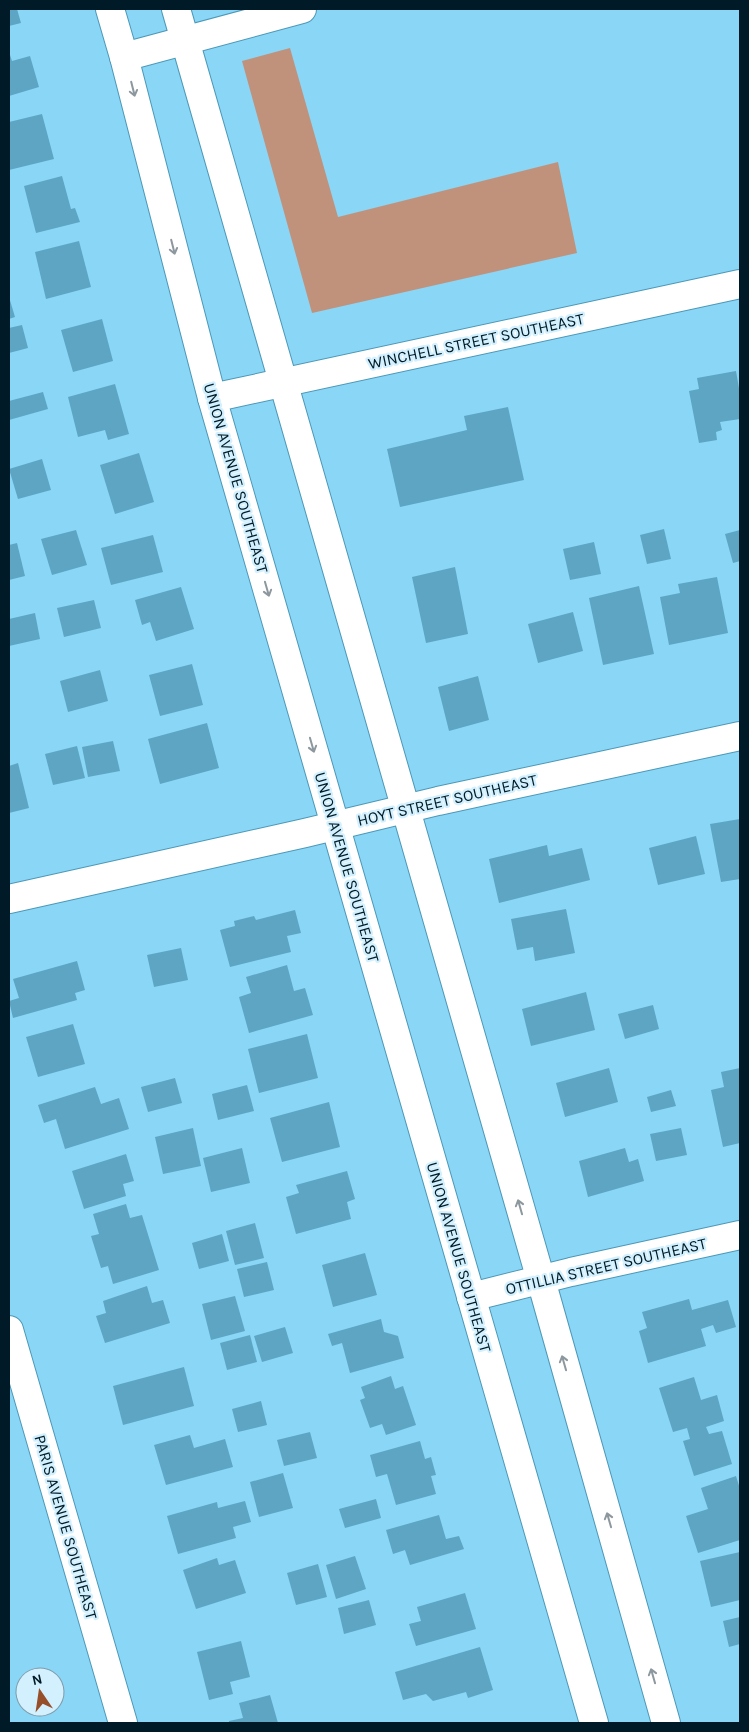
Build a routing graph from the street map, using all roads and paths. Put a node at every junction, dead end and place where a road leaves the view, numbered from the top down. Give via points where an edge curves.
1 (110, 9) edge
2 (176, 9) edge
3 (302, 9) edge
4 (186, 41) junction
5 (124, 57) junction
6 (740, 284) edge
7 (284, 382) junction
8 (212, 398) junction
9 (740, 736) edge
10 (405, 809) junction
11 (335, 826) junction
12 (9, 899) edge
13 (740, 1235) edge
14 (541, 1280) junction
15 (471, 1297) junction
16 (9, 1330) edge
17 (123, 1723) edge
18 (594, 1723) edge
19 (666, 1723) edge

1 - 5 street, UNION AVENUE SOUTHEAST
2 - 4 street
3 - 4 street
4 - 5 street
4 - 7 street
5 -> 8 street, UNION AVENUE SOUTHEAST
6 - 7 street, WINCHELL STREET SOUTHEAST
7 - 8 street, WINCHELL STREET SOUTHEAST
7 - 10 street
8 -> 11 street, UNION AVENUE SOUTHEAST
9 - 10 street, HOYT STREET SOUTHEAST
10 - 11 street, HOYT STREET SOUTHEAST
14 -> 10 street
11 - 12 street, HOYT STREET SOUTHEAST
11 - 15 street, UNION AVENUE SOUTHEAST
13 - 14 street, OTTILLIA STREET SOUTHEAST
14 - 15 street, OTTILLIA STREET SOUTHEAST
19 -> 14 street
15 - 18 street, UNION AVENUE SOUTHEAST
16 - 17 street, PARIS AVENUE SOUTHEAST

